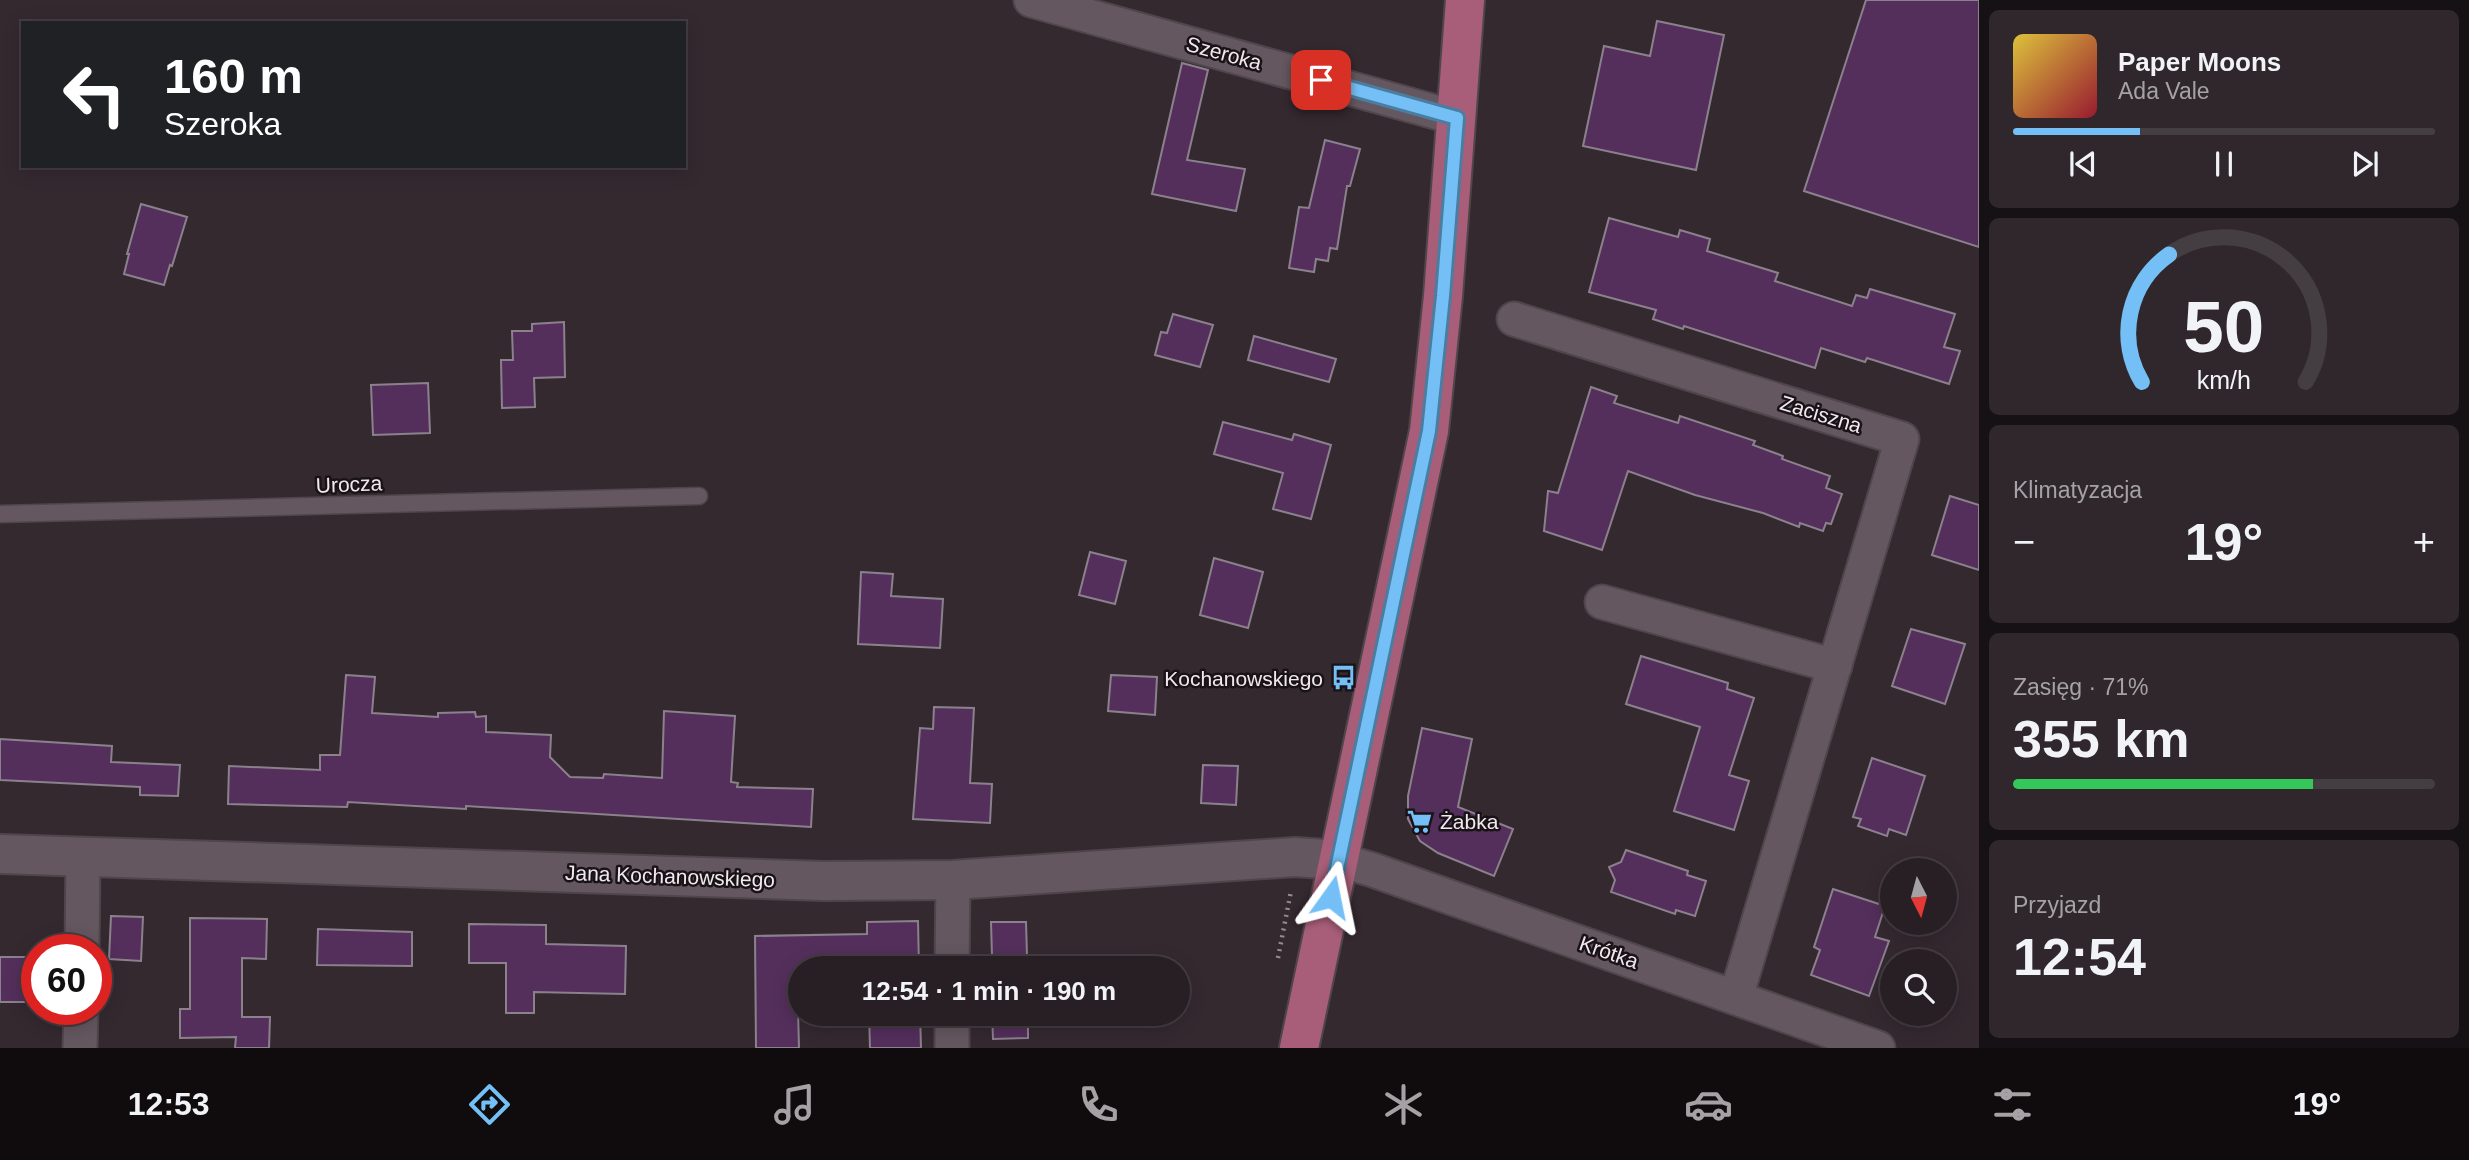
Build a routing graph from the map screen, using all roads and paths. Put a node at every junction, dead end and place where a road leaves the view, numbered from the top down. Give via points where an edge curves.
1 (1031, 0) edge
2 (1465, 0) edge
3 (1457, 118) junction
4 (1514, 319) dead end
5 (699, 496) dead end
6 (0, 514) edge
7 (1602, 602) dead end
8 (1835, 666) junction
9 (0, 854) edge
10 (83, 855) junction
11 (1339, 860) junction
12 (953, 880) junction
13 (1283, 886) dead end
14 (82, 934) edge
15 (952, 956) edge
16 (1276, 970) dead end
17 (1736, 997) junction
18 (80, 1025) edge
19 (952, 1026) edge
20 (80, 1048) edge
21 (952, 1048) edge
22 (1299, 1048) edge
23 (1878, 1048) edge

1 - 3 street, Szeroka
2 - 3 main road
3 - 11 main road via 1429,431
4 - 8 street, Zaciszna via 1902,439
5 - 6 lane, Urocza
7 - 8 street
8 - 17 street, Zaciszna
9 - 10 street, Jana Kochanowskiego
10 - 12 street, Jana Kochanowskiego via 825,881
10 - 14 street
11 - 12 street, Jana Kochanowskiego via 1285,858
11 - 17 street, Krótka
11 - 22 main road
12 - 15 street
13 - 16 path via 1291,891
17 - 23 street, Krótka
18 - 20 street
19 - 21 street

